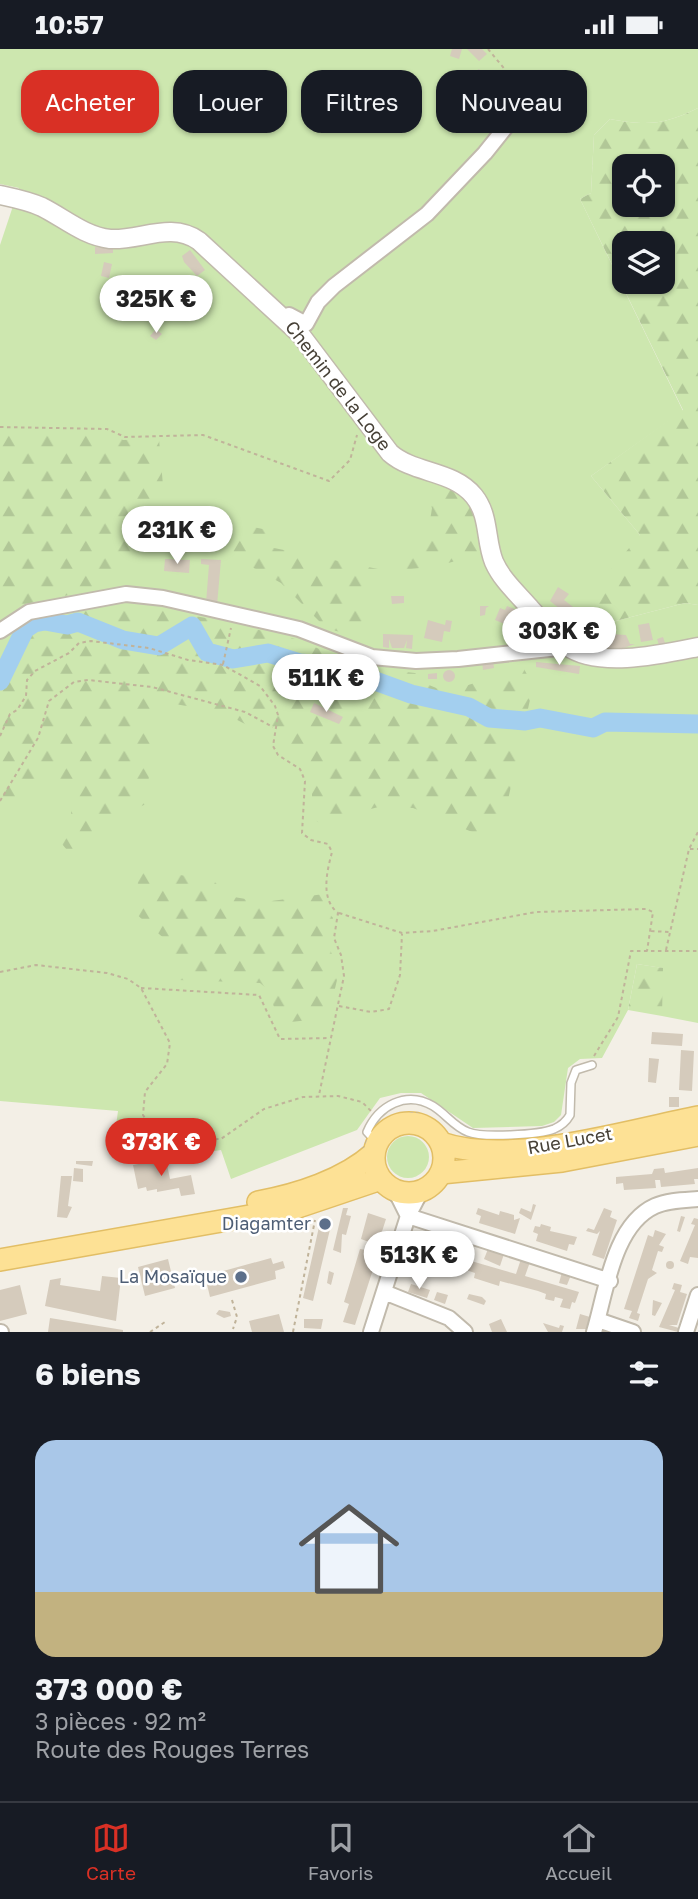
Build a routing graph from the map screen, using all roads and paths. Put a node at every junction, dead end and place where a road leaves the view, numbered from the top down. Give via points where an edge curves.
1 (488, 49) edge
2 (506, 70) edge
3 (501, 133) edge
4 (0, 195) edge
5 (274, 308) junction
6 (364, 419) junction
7 (0, 427) edge
8 (234, 616) junction
9 (0, 631) edge
10 (568, 647) junction
11 (698, 647) edge
12 (223, 664) junction
13 (274, 728) junction
14 (0, 736) edge
15 (0, 801) edge
16 (698, 832) edge
17 (689, 849) junction
18 (698, 849) edge
19 (338, 913) junction
20 (650, 931) junction
21 (669, 932) junction
22 (402, 933) junction
23 (647, 951) junction
24 (666, 951) junction
25 (698, 951) edge
26 (0, 972) edge
27 (141, 988) junction
28 (339, 1006) junction
29 (331, 1038) junction
30 (588, 1065) joint
31 (318, 1095) junction
32 (376, 1116) junction
33 (698, 1117) edge
34 (698, 1135) edge
35 (447, 1145) junction
36 (371, 1149) junction
37 (446, 1172) junction
38 (399, 1195) junction
39 (698, 1199) edge
40 (317, 1202) junction
41 (0, 1246) edge
42 (0, 1260) edge
43 (610, 1281) junction
44 (383, 1292) junction
45 (698, 1294) edge
46 (232, 1300) dead end
47 (165, 1322) dead end
48 (596, 1326) edge
49 (233, 1329) dead end
50 (150, 1332) edge
51 (293, 1332) edge
52 (370, 1332) edge
53 (466, 1332) edge
54 (633, 1332) edge
55 (686, 1332) edge

1 - 2 path
3 - 5 street via 427,214 334,286 306,324
4 - 5 street, Chemin de la Loge via 41,207 83,231 106,238 186,234
5 - 6 street, Chemin de la Loge via 300,334
6 - 7 path via 350,460 329,481 203,435 125,437 107,429
6 - 10 street, Chemin de la Loge via 401,463 443,475 475,498 486,517 490,549 504,579
8 - 9 street via 163,598 110,595 29,612
8 - 10 street via 299,629 372,657 458,659
8 - 12 path
10 - 11 street, Chemin de la Loge via 602,658
12 - 13 path via 270,697 278,715
12 - 14 path via 149,648 79,643 27,680 26,696 10,714
13 - 15 path via 246,712 152,687 88,680 74,683 48,701 38,738
13 - 19 path via 273,746 278,755 300,769 305,781 302,832 331,848 325,879 330,904
16 - 17 path
17 - 18 path
17 - 21 path
19 - 22 path
19 - 28 path via 334,938 344,977
20 - 21 path
20 - 22 path via 653,912 646,909 592,909 536,912
20 - 23 path
21 - 24 path
22 - 28 path via 400,975 389,1009 371,1012
23 - 24 path
23 - 30 path via 631,951 618,1017
24 - 25 path
26 - 27 path via 36,965 107,973
27 - 29 path via 259,995 280,1039
27 - 31 path via 170,1043 167,1064 150,1082 142,1104 147,1122 161,1137 180,1142 221,1139 277,1103
28 - 29 path
29 - 31 path
30 - 32 lane via 573,1076 570,1115 552,1130 476,1135 432,1106 411,1099 391,1104
31 - 32 path via 362,1102
32 - 36 lane via 367,1132
33 - 35 main road, Rue Lucet via 532,1149 472,1151
34 - 37 main road, Rue Lucet via 562,1161
35 - 36 main road via 415,1123 392,1127
35 - 36 path via 452,1140 440,1126 416,1113 388,1118
35 - 37 path
35 - 37 main road
36 - 38 main road
36 - 38 path
36 - 41 main road via 305,1188 264,1200
37 - 38 main road
37 - 38 path via 451,1178 421,1205
38 - 40 main road
38 - 43 street
38 - 44 street
39 - 43 street via 664,1203 642,1214 622,1242
40 - 42 main road
40 - 51 path
43 - 48 street
44 - 52 street
44 - 53 street via 449,1318
45 - 55 street
46 - 49 path via 237,1317
47 - 50 path
48 - 54 street

